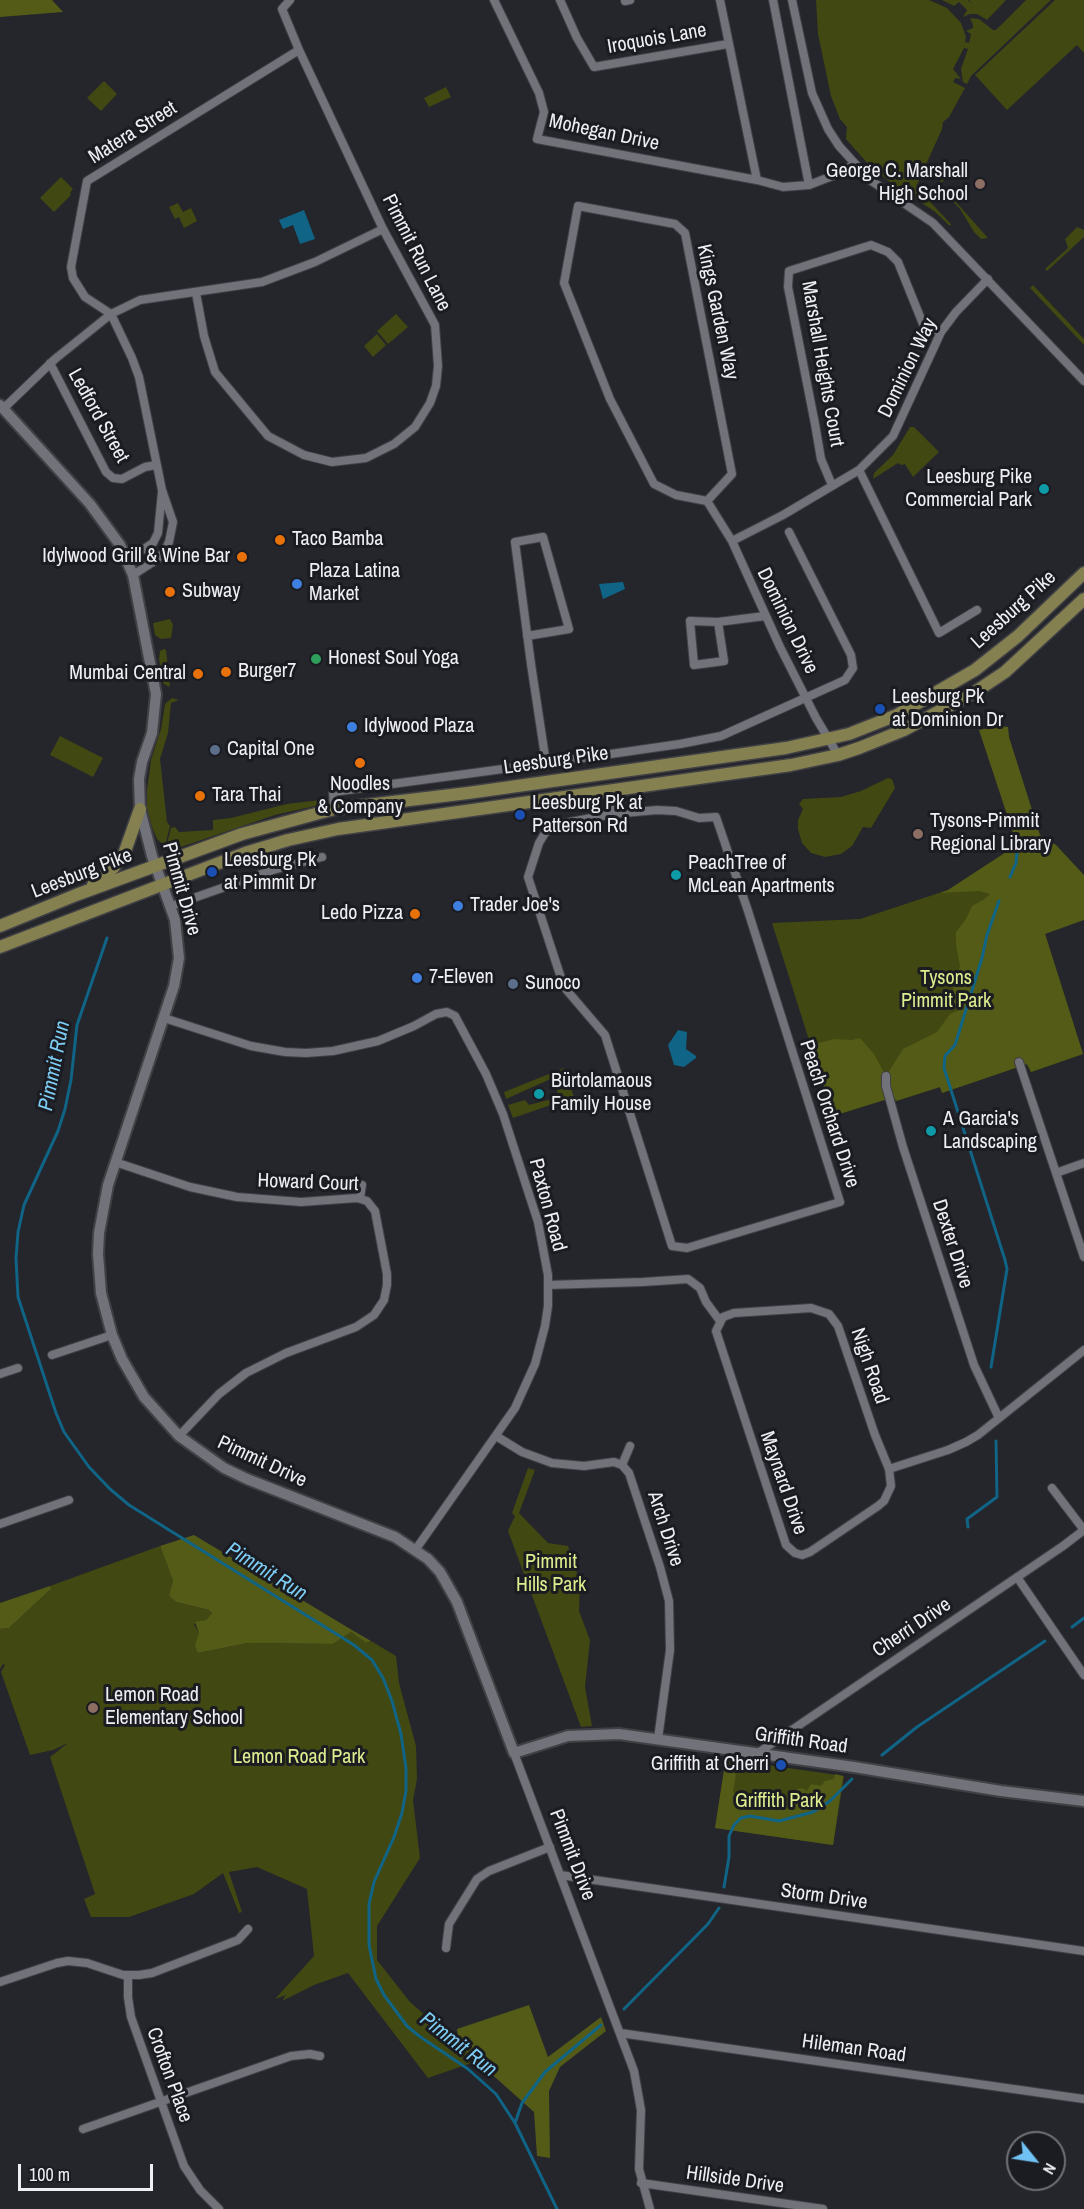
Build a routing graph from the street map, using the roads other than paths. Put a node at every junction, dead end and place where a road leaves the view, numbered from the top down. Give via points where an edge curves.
1 (290, 0) edge
2 (494, 0) edge
3 (560, 0) edge
4 (720, 0) edge
5 (773, 0) edge
6 (792, 0) edge
7 (728, 44) junction
8 (298, 50) junction
9 (854, 164) junction
10 (757, 180) junction
11 (808, 185) junction
12 (383, 229) junction
13 (988, 279) junction
14 (196, 292) junction
15 (111, 314) junction
16 (941, 332) junction
17 (50, 363) junction
18 (1084, 381) edge
19 (2, 407) edge
20 (156, 465) junction
21 (859, 470) junction
22 (832, 485) junction
23 (162, 490) junction
24 (707, 501) junction
25 (789, 532) dead end
26 (732, 541) junction
27 (127, 560) junction
28 (1084, 573) edge
29 (133, 575) junction
30 (1084, 599) edge
31 (977, 610) dead end
32 (765, 616) junction
33 (718, 622) junction
34 (527, 636) junction
35 (807, 698) junction
36 (828, 740) junction
37 (838, 755) junction
38 (546, 764) junction
39 (610, 792) junction
40 (140, 809) junction
41 (334, 809) junction
42 (613, 814) junction
43 (322, 857) dead end
44 (156, 866) junction
45 (163, 884) junction
46 (76, 896) junction
47 (171, 906) junction
48 (0, 926) edge
49 (0, 947) edge
50 (164, 1018) junction
51 (1019, 1062) dead end
52 (886, 1076) dead end
53 (115, 1162) junction
54 (1084, 1163) edge
55 (1056, 1173) junction
56 (362, 1185) dead end
57 (360, 1198) junction
58 (1084, 1257) edge
59 (548, 1285) junction
60 (720, 1321) junction
61 (112, 1335) junction
62 (1084, 1350) edge
63 (52, 1355) dead end
64 (18, 1368) dead end
65 (0, 1374) edge
66 (999, 1418) junction
67 (179, 1436) junction
68 (496, 1436) junction
69 (630, 1446) dead end
70 (622, 1465) junction
71 (889, 1469) junction
72 (1052, 1488) dead end
73 (69, 1500) dead end
74 (0, 1524) edge
75 (1084, 1530) edge
76 (416, 1549) junction
77 (1017, 1577) junction
78 (1084, 1675) edge
79 (658, 1739) junction
80 (514, 1753) junction
81 (758, 1753) junction
82 (1084, 1801) edge
83 (550, 1847) junction
84 (560, 1875) junction
85 (248, 1929) dead end
86 (446, 1948) dead end
87 (1084, 1951) edge
88 (128, 1976) junction
89 (0, 1982) edge
90 (620, 2033) junction
91 (320, 2056) dead end
92 (1084, 2099) edge
93 (160, 2102) junction
94 (83, 2129) dead end
95 (642, 2183) junction
96 (219, 2209) edge
97 (650, 2209) edge
98 (823, 2209) edge

1 - 8 street, Pimmit Run Lane via 282,9
2 - 10 street, Mohegan Drive via 544,112 537,139
3 - 7 street, Iroquois Lane via 594,67
4 - 7 street, Iroquois Lane
5 - 11 street
6 - 9 street via 812,93 828,129
7 - 10 street, Iroquois Lane
8 - 12 street, Pimmit Run Lane
8 - 15 street, Matera Street via 87,182 71,267 73,278 86,297
9 - 11 street, Mohegan Drive
9 - 13 street via 882,189 921,212
10 - 11 street, Mohegan Drive via 783,187
12 - 14 street via 262,282
12 - 14 street, Pimmit Run Lane via 435,325 438,366 430,403 415,427 394,444 366,458 332,462 304,455 268,436 215,372
13 - 16 street, Dominion Way
13 - 18 street
14 - 15 street via 140,300
15 - 17 street
15 - 20 street via 139,377
16 - 21 street, Dominion Way via 893,436
16 - 22 street, Marshall Heights Court via 923,324 898,262 888,252 871,245 789,271 788,287 821,459
17 - 19 street
17 - 20 street, Ledford Street via 106,472 122,479 145,466
19 - 27 street, Pimmit Drive via 90,504
20 - 23 street
21 - 22 street, Dominion Way
21 - 31 street via 939,633
22 - 26 street, Dominion Way
23 - 27 street via 158,533 153,543
23 - 29 street via 173,522 169,542 156,560
24 - 24 street, Kings Garden Way via 732,474 685,233 675,224 578,206 564,283 610,399 654,484 676,495
24 - 26 street, Dominion Drive
25 - 35 street via 851,655 853,668 845,680
26 - 32 street, Dominion Drive
27 - 29 street, Pimmit Drive
28 - 36 main road, Leesburg Pike via 1018,636 975,670 897,715
29 - 40 street, Pimmit Drive via 156,694 152,733 139,779
30 - 37 main road, Leesburg Pike via 1005,672 975,692 904,730
32 - 33 street
32 - 35 street, Dominion Drive
33 - 33 street via 690,621 694,665 724,661
34 - 34 street via 569,629 543,537 515,542
34 - 38 street
35 - 36 street, Dominion Drive
35 - 38 street via 721,736
36 - 37 street, Dominion Drive
36 - 41 main road, Leesburg Pike via 539,784
37 - 39 main road, Leesburg Pike
38 - 41 street via 333,792
39 - 42 street
39 - 45 main road, Leesburg Pike via 308,836 245,853
40 - 44 street, Pimmit Drive
40 - 46 main road via 124,854 100,880
41 - 44 main road, Leesburg Pike via 242,834
42 - 42 street, Peach Orchard Drive via 554,825 539,843 528,877 564,987 605,1035 672,1246 687,1248 840,1202 716,817 707,819 657,810
43 - 47 street
44 - 45 street, Pimmit Drive
44 - 46 main road, Leesburg Pike
45 - 47 street, Pimmit Drive
45 - 49 main road, Leesburg Pike
46 - 48 main road, Leesburg Pike
47 - 50 street, Pimmit Drive via 179,958
50 - 53 street, Pimmit Drive
50 - 59 street, Paxton Road via 251,1046 306,1053 378,1041 443,1012 452,1014 503,1113 538,1222
51 - 55 street
52 - 66 street, Dexter Drive via 903,1147 974,1365
53 - 57 street, Howard Court via 190,1187 237,1197 301,1202
53 - 61 street, Pimmit Drive via 102,1208 98,1254 101,1293
54 - 55 street
55 - 58 street
56 - 57 street
57 - 67 street, Howard Court via 375,1211 387,1274 386,1292 379,1309 356,1328 286,1353 246,1373 219,1394
59 - 60 street via 688,1279 700,1288
59 - 68 street, Paxton Road via 545,1326 536,1364 515,1408
60 - 71 street, Nigh Road via 728,1314 789,1309 811,1308 829,1314 838,1326
60 - 71 street, Maynard Drive via 717,1336 769,1498 791,1551 802,1555 810,1552 884,1501 891,1486
61 - 63 street
61 - 67 street, Pimmit Drive via 138,1388
62 - 66 street
64 - 65 street
66 - 71 street via 966,1442
67 - 76 street, Pimmit Drive via 247,1479 395,1537
68 - 70 street via 522,1452 552,1463
68 - 76 street, Paxton Road
69 - 70 street
70 - 79 street, Arch Drive via 629,1473 669,1601 670,1650
72 - 75 street
73 - 74 street
75 - 77 street, Cherri Drive
76 - 80 street, Pimmit Drive via 440,1572 458,1602
77 - 78 street
77 - 81 street, Cherri Drive
79 - 80 street, Griffith Road via 580,1735
79 - 81 street, Griffith Road
80 - 83 street, Pimmit Drive
81 - 82 street, Griffith Road
83 - 84 street, Pimmit Drive
83 - 86 street via 489,1870 477,1879 449,1924
84 - 87 street, Storm Drive
84 - 90 street, Pimmit Drive
85 - 88 street via 238,1940 152,1972
88 - 89 street via 68,1961
88 - 93 street, Crofton Place via 131,2017
90 - 92 street, Hileman Road
90 - 95 street, Pimmit Drive via 639,2092 638,2153
91 - 93 street via 291,2056
93 - 94 street
93 - 96 street, Crofton Place via 187,2172
95 - 97 street, Pimmit Drive
95 - 98 street, Hillside Drive

